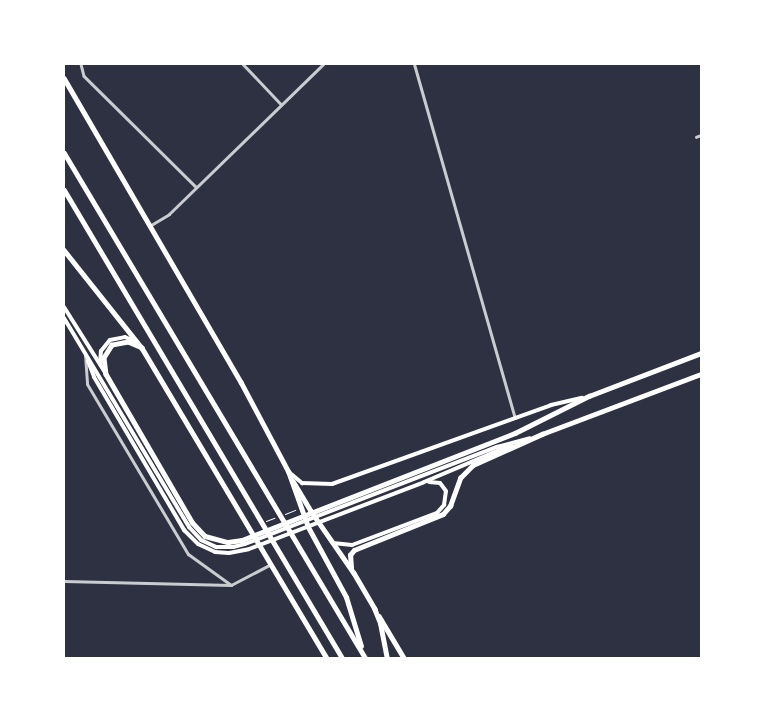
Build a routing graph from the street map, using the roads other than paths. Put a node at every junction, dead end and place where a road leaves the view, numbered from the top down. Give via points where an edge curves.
1 (81, 64) edge
2 (243, 64) edge
3 (323, 64) edge
4 (414, 64) edge
5 (64, 78) edge
6 (281, 104) junction
7 (701, 135) edge
8 (696, 137) dead end
9 (64, 153) edge
10 (196, 187) junction
11 (64, 190) edge
12 (151, 225) junction
13 (64, 250) edge
14 (64, 307) edge
15 (64, 318) edge
16 (142, 348) junction
17 (84, 353) junction
18 (701, 353) edge
19 (101, 366) junction
20 (106, 374) junction
21 (701, 374) edge
22 (589, 396) junction
23 (515, 418) junction
24 (542, 434) junction
25 (530, 438) junction
26 (288, 471) junction
27 (424, 482) junction
28 (323, 511) junction
29 (328, 538) junction
30 (248, 540) junction
31 (271, 564) junction
32 (354, 573) junction
33 (64, 581) edge
34 (231, 585) junction
35 (374, 608) junction
36 (364, 656) edge
37 (327, 658) edge
38 (342, 658) edge
39 (387, 658) edge
40 (404, 658) edge

1 - 10 street via 84,76
2 - 6 street
3 - 6 street
4 - 23 street
5 - 12 main road
6 - 10 street
7 - 8 street
9 - 36 highway
10 - 12 street via 165,217
11 - 38 highway
12 - 26 main road
13 - 16 main road
14 - 19 main road
15 - 17 main road
16 - 19 main road via 129,338 112,339 101,351
16 - 20 main road via 128,342 112,345 104,358
16 - 31 main road
17 - 27 main road via 99,385 188,536 203,548 215,552 236,552 253,547
17 - 30 main road via 100,374 193,533 216,547 233,547
17 - 34 street via 87,384 182,547
18 - 22 main road
19 - 20 main road
20 - 30 main road via 196,528 216,540
21 - 24 main road
22 - 23 main road
22 - 28 main road via 524,430
23 - 26 main road via 332,484 302,483
24 - 25 main road
24 - 32 main road via 468,468 456,485 448,509 440,517 352,551 349,560
25 - 27 main road
25 - 28 main road
26 - 29 main road
26 - 36 highway via 308,526 346,597
27 - 29 main road via 438,482 446,488 446,501 436,513 352,545 336,545
28 - 30 main road
29 - 32 main road
31 - 34 street
31 - 37 main road
32 - 35 main road
33 - 34 street
35 - 39 highway
35 - 40 main road

